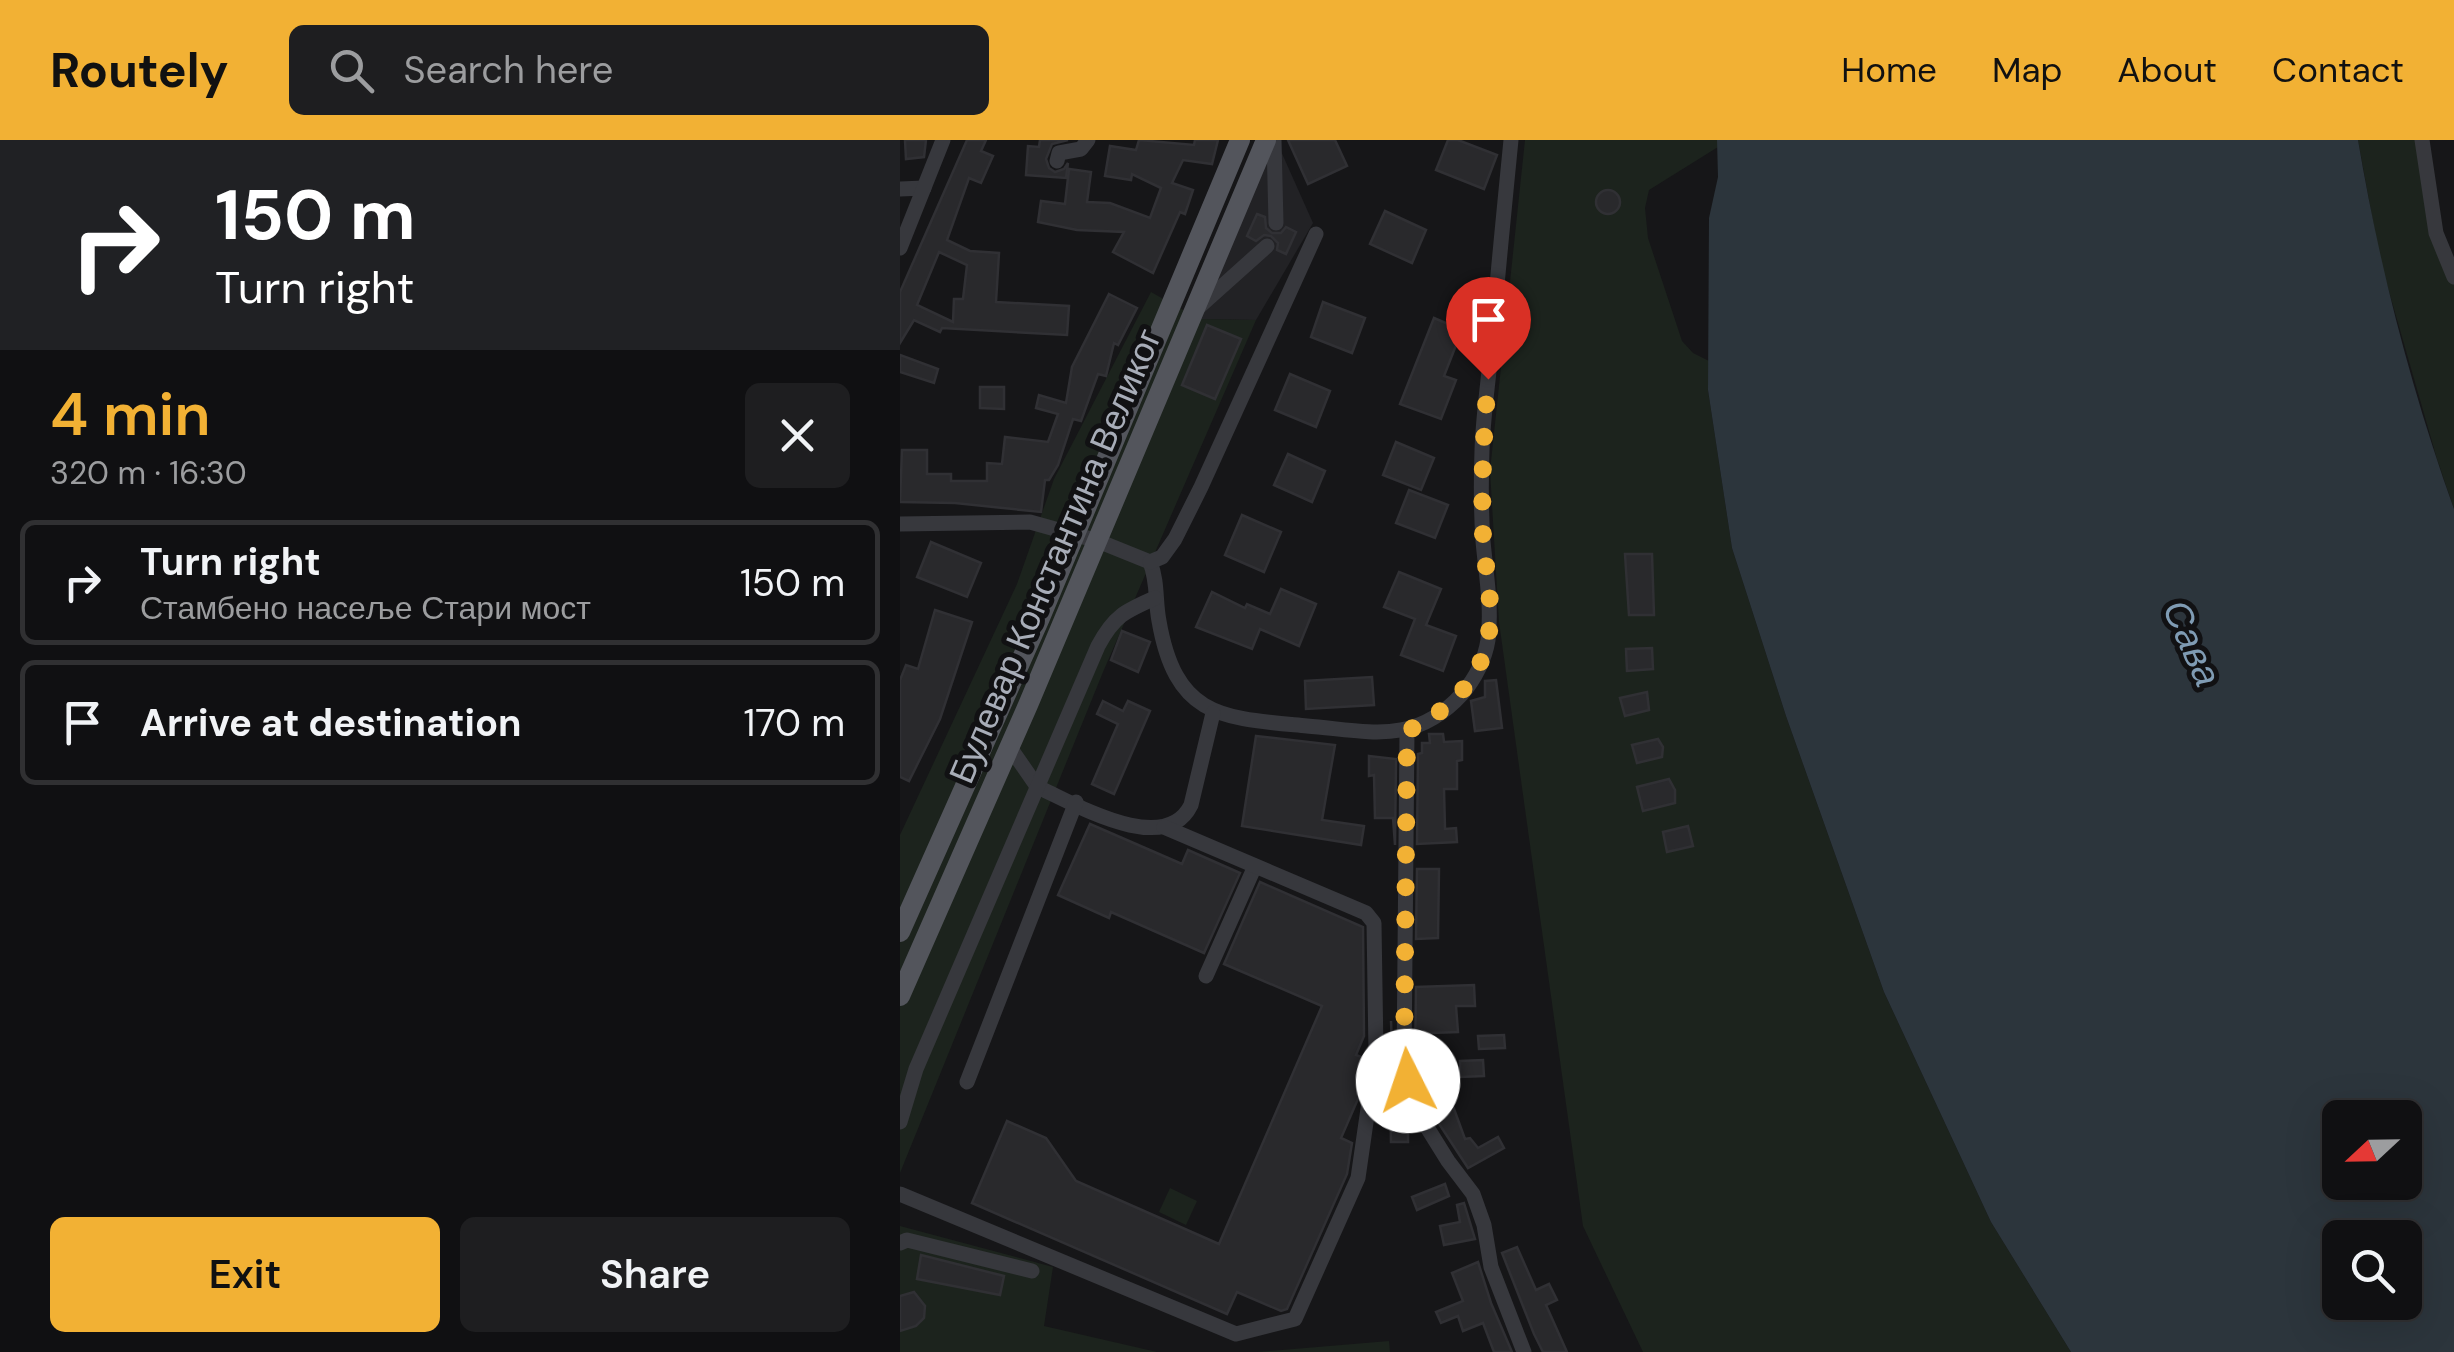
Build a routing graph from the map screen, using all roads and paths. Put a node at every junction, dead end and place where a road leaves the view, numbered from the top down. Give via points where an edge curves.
1 (944, 140) edge
2 (1088, 140) edge
3 (1240, 140) edge
4 (1266, 140) edge
5 (1274, 140) edge
6 (1511, 140) edge
7 (2422, 140) edge
8 (1057, 160) dead end
9 (924, 188) junction
10 (900, 189) edge
11 (1276, 223) dead end
12 (1316, 234) dead end
13 (1267, 246) dead end
14 (900, 248) edge
15 (2454, 277) edge
16 (1196, 310) junction
17 (900, 524) edge
18 (1073, 535) junction
19 (1098, 540) junction
20 (1150, 562) junction
21 (1155, 598) junction
22 (1213, 712) junction
23 (1407, 731) junction
24 (1009, 746) junction
25 (1036, 785) junction
26 (1076, 802) junction
27 (1164, 827) junction
28 (1256, 866) junction
29 (900, 932) edge
30 (1206, 976) dead end
31 (900, 996) edge
32 (967, 1082) dead end
33 (900, 1122) edge
34 (900, 1194) edge
35 (900, 1243) edge
36 (1032, 1271) dead end
37 (1524, 1352) edge

1 - 9 street
2 - 8 street
3 - 18 main road, Булевар Константина Великог
4 - 16 main road, Булевар Константина Великог
5 - 11 street
6 - 23 street via 1482,448 1488,645 1462,694
7 - 15 street via 2436,233
9 - 10 street
9 - 14 street
12 - 20 street via 1175,539 1162,558
13 - 16 street
16 - 19 main road, Булевар Константина Великог
17 - 18 street via 1030,522
18 - 19 street
18 - 29 main road, Булевар Константина Великог
19 - 20 street
19 - 24 main road, Булевар Константина Великог
20 - 21 street
21 - 22 street via 1174,669
21 - 25 street via 1122,612 1108,627
22 - 23 street via 1351,731
22 - 27 street via 1191,805 1185,817
23 - 37 street via 1404,1066 1420,1116 1474,1194 1496,1283
24 - 25 street
24 - 31 main road, Булевар Константина Великог
25 - 26 street
25 - 33 street
26 - 27 street via 1124,825
26 - 32 street
27 - 28 street
28 - 30 street
28 - 34 street via 1374,922 1376,1053 1358,1178 1295,1319 1236,1334
35 - 36 street

